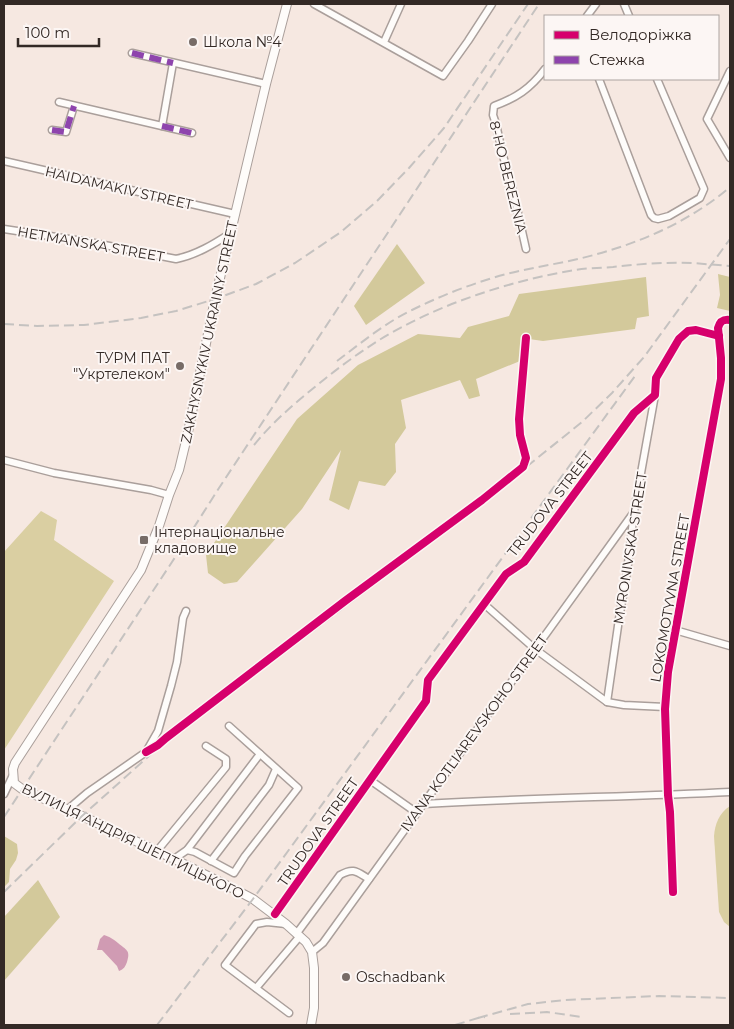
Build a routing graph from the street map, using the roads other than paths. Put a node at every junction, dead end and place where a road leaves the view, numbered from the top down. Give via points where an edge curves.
1 (287, 4) edge
2 (314, 4) edge
3 (401, 4) edge
4 (492, 4) edge
5 (596, 4) edge
6 (588, 15) edge
7 (384, 42) junction
8 (132, 53) dead end
9 (173, 63) junction
10 (544, 70) edge
11 (730, 71) edge
12 (599, 80) edge
13 (657, 80) edge
14 (266, 84) junction
15 (59, 102) dead end
16 (74, 106) junction
17 (162, 126) junction
18 (52, 130) dead end
19 (192, 132) dead end
20 (730, 158) edge
21 (4, 161) edge
22 (235, 214) junction
23 (4, 229) edge
24 (231, 233) junction
25 (526, 248) dead end
26 (730, 320) edge
27 (719, 336) junction
28 (526, 338) dead end
29 (655, 394) junction
30 (4, 460) edge
31 (169, 495) junction
32 (634, 512) junction
33 (484, 604) junction
34 (186, 612) dead end
35 (675, 630) junction
36 (730, 646) edge
37 (534, 649) junction
38 (607, 702) junction
39 (665, 707) junction
40 (229, 726) dead end
41 (206, 746) dead end
42 (146, 752) junction
43 (260, 754) junction
44 (276, 769) junction
45 (13, 774) junction
46 (370, 780) junction
47 (730, 792) edge
48 (4, 794) edge
49 (668, 795) junction
50 (424, 804) junction
51 (67, 810) junction
52 (417, 813) junction
53 (187, 850) junction
54 (157, 851) junction
55 (174, 859) junction
56 (211, 861) junction
57 (369, 879) junction
58 (672, 892) dead end
59 (275, 914) junction
60 (286, 924) junction
61 (298, 934) junction
62 (312, 952) junction
63 (256, 988) junction
64 (289, 1013) dead end
65 (311, 1025) edge

1 - 14 main road, ZAKHYSNYKIV UKRAINY STREET
2 - 7 street
3 - 7 street
4 - 7 street via 443,76
5 - 6 street
8 - 9 street
9 - 14 street
9 - 17 street
10 - 25 street, 8-HO BEREZNIA via 523,92 494,106 493,115
11 - 20 street via 707,119
12 - 13 street via 651,216 658,219 700,198 704,189
14 - 22 main road, ZAKHYSNYKIV UKRAINY STREET
15 - 16 street
16 - 17 street
16 - 18 street via 66,132
17 - 19 street
21 - 22 street, HAIDAMAKIV STREET
22 - 24 main road, ZAKHYSNYKIV UKRAINY STREET
23 - 24 street, HETMANSKA STREET via 176,259 200,251
24 - 31 main road, ZAKHYSNYKIV UKRAINY STREET via 187,437
26 - 27 street via 720,323
27 - 29 street via 696,330 688,331 679,339 656,378
27 - 35 street, LOKOMOTYVNA STREET via 721,379
28 - 42 street via 519,419 526,458 523,466
29 - 32 street, MYRONIVSKA STREET
29 - 33 street, TRUDOVA STREET via 634,413 524,562 506,574
30 - 31 street
31 - 45 main road, ВУЛИЦЯ АНДРІЯ ШЕПТИЦЬКОГО via 140,570 14,763
32 - 37 street, IVANA KOTLIAREVSKOHO STREET
32 - 38 street, MYRONIVSKA STREET
33 - 37 street
33 - 46 street, TRUDOVA STREET via 428,680 426,701
34 - 42 street via 177,662 158,731
35 - 36 street
35 - 39 street, LOKOMOTYVNA STREET
37 - 38 street
37 - 50 street, IVANA KOTLIAREVSKOHO STREET
38 - 39 street via 624,706
39 - 49 street, LOKOMOTYVNA STREET
40 - 43 street
41 - 54 street via 226,759 226,767
42 - 51 street
43 - 44 street
43 - 53 street
44 - 56 street via 269,786
44 - 56 street via 298,788 234,873
45 - 48 street
45 - 51 main road, ВУЛИЦЯ АНДРІЯ ШЕПТИЦЬКОГО via 14,783 22,790
46 - 52 street
46 - 59 street, TRUDOVA STREET
47 - 49 street
49 - 50 street
49 - 58 street, LOKOMOTYVNA STREET
50 - 52 street, IVANA KOTLIAREVSKOHO STREET
51 - 54 main road, ВУЛИЦЯ АНДРІЯ ШЕПТИЦЬКОГО
52 - 57 street, IVANA KOTLIAREVSKOHO STREET
53 - 55 street
53 - 56 street
54 - 55 main road, ВУЛИЦЯ АНДРІЯ ШЕПТИЦЬКОГО
55 - 59 main road, ВУЛИЦЯ АНДРІЯ ШЕПТИЦЬКОГО via 249,896
57 - 61 street via 355,870 340,875
57 - 62 street, IVANA KOTLIAREVSKOHO STREET
59 - 60 main road, ВУЛИЦЯ АНДРІЯ ШЕПТИЦЬКОГО
60 - 61 main road, ВУЛИЦЯ АНДРІЯ ШЕПТИЦЬКОГО
60 - 63 street via 256,924 225,964
61 - 62 main road, ВУЛИЦЯ АНДРІЯ ШЕПТИЦЬКОГО
61 - 63 street
62 - 65 main road via 314,1008
63 - 64 street

